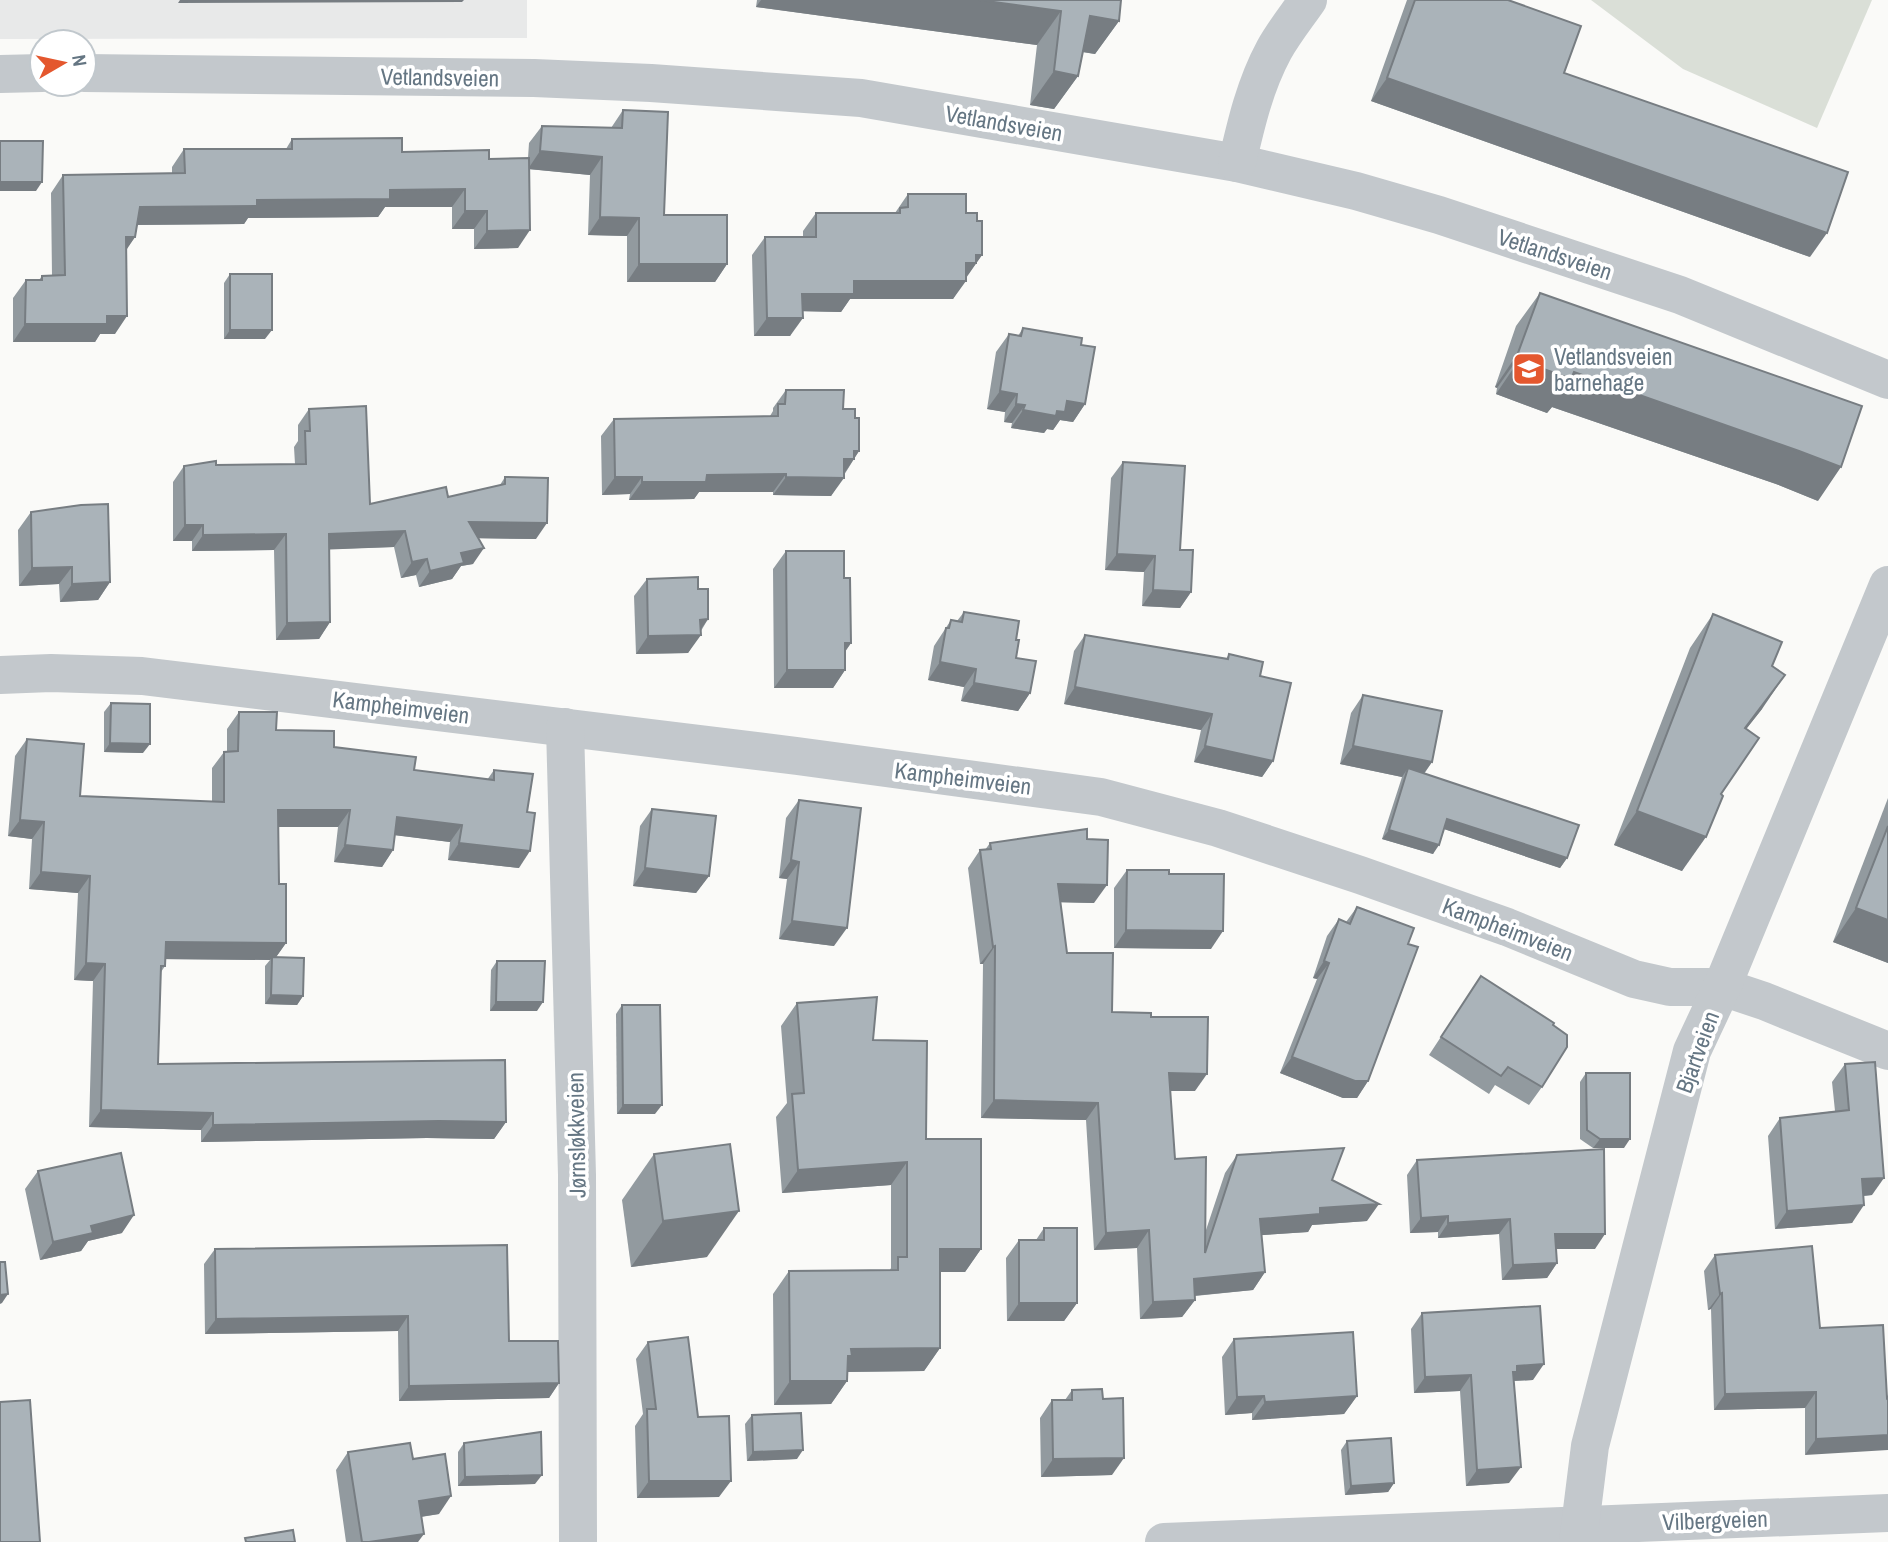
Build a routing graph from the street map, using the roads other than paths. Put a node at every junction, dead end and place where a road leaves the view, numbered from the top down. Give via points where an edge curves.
1 (1308, 0) edge
2 (28, 73) edge
3 (98, 73) edge
4 (0, 74) edge
5 (1237, 163) junction
6 (1888, 380) edge
7 (1888, 585) edge
8 (0, 675) edge
9 (565, 727) junction
10 (1722, 987) junction
11 (1888, 1051) edge
12 (1888, 1513) edge
13 (1578, 1534) edge
14 (578, 1542) edge
15 (1164, 1542) edge

1 - 5 street via 1265,70
2 - 4 street
3 - 5 street, Vetlandsveien via 534,78 861,98
5 - 6 street, Vetlandsveien via 1438,215 1680,295
7 - 10 street, Bjartveien
8 - 9 street, Kampheimveien via 142,677
9 - 10 street, Kampheimveien via 1101,797 1218,828 1360,874 1633,979 1670,987
9 - 14 street, Jørnsløkkveien via 577,1175
10 - 11 street, Kampheimveien
10 - 13 street, Bjartveien via 1692,1051 1590,1446
12 - 13 street, Vilbergveien
13 - 15 street, Vilbergveien

